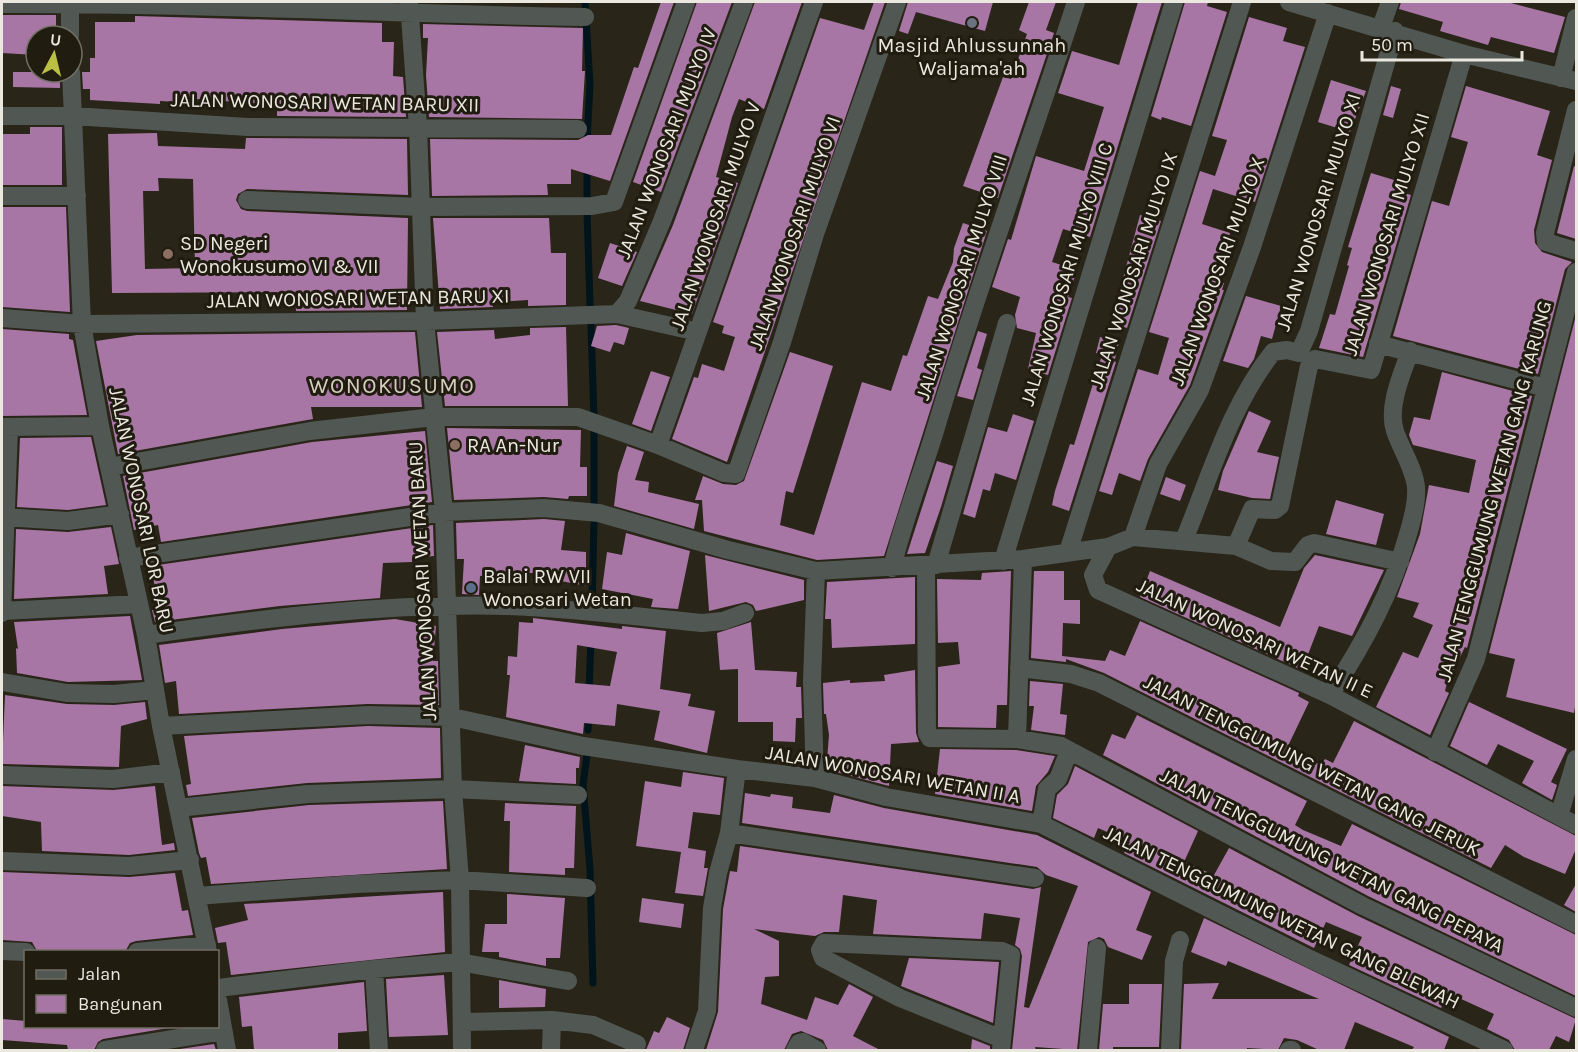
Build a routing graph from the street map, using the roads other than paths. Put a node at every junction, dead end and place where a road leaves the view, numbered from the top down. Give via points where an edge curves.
1 (70, 2) edge
2 (686, 2) edge
3 (744, 2) edge
4 (814, 2) edge
5 (897, 2) edge
6 (1076, 2) edge
7 (1174, 2) edge
8 (1242, 2) edge
9 (1289, 2) edge
10 (1390, 2) edge
11 (2, 4) edge
12 (409, 8) edge
13 (1328, 13) junction
14 (585, 17) dead end
15 (1576, 18) edge
16 (70, 24) edge
17 (1388, 29) junction
18 (1464, 54) junction
19 (1568, 79) edge
20 (71, 84) edge
21 (1576, 110) edge
22 (2, 116) edge
23 (72, 117) junction
24 (418, 127) junction
25 (578, 129) dead end
26 (2, 196) edge
27 (77, 196) junction
28 (247, 200) dead end
29 (421, 207) junction
30 (1576, 250) edge
31 (1576, 272) edge
32 (622, 307) junction
33 (2, 318) edge
34 (425, 321) junction
35 (1007, 323) dead end
36 (82, 324) junction
37 (698, 332) junction
38 (1378, 344) junction
39 (1410, 351) junction
40 (1307, 356) junction
41 (1546, 388) junction
42 (434, 417) junction
43 (100, 426) junction
44 (5, 427) edge
45 (658, 445) junction
46 (109, 467) junction
47 (444, 512) junction
48 (120, 514) junction
49 (4, 517) edge
50 (1133, 537) junction
51 (1185, 540) junction
52 (1236, 546) junction
53 (1108, 547) junction
54 (1068, 552) junction
55 (128, 558) junction
56 (1023, 559) junction
57 (1003, 561) junction
58 (1400, 562) junction
59 (931, 565) junction
60 (892, 568) junction
61 (816, 571) junction
62 (139, 604) junction
63 (447, 607) junction
64 (2, 612) edge
65 (745, 613) dead end
66 (146, 635) junction
67 (1019, 668) junction
68 (2, 682) edge
69 (155, 690) junction
70 (1330, 695) junction
71 (452, 717) junction
72 (161, 726) junction
73 (1017, 739) junction
74 (1069, 751) junction
75 (1435, 752) junction
76 (1576, 759) edge
77 (737, 770) junction
78 (171, 772) junction
79 (2, 775) edge
80 (815, 778) junction
81 (453, 789) junction
82 (578, 795) dead end
83 (178, 808) junction
84 (1559, 816) junction
85 (1041, 824) junction
86 (1576, 825) edge
87 (729, 833) junction
88 (190, 860) junction
89 (2, 861) edge
90 (1035, 878) dead end
91 (460, 880) junction
92 (587, 888) dead end
93 (197, 896) junction
94 (1576, 924) edge
95 (1180, 940) dead end
96 (207, 948) edge
97 (1097, 948) dead end
98 (161, 950) edge
99 (2, 951) edge
100 (24, 952) edge
101 (459, 962) junction
102 (374, 969) junction
103 (568, 981) dead end
104 (219, 988) edge
105 (219, 1006) edge
106 (1576, 1008) edge
107 (552, 1020) junction
108 (463, 1022) junction
109 (223, 1031) junction
110 (637, 1044) dead end
111 (1002, 1045) edge
112 (105, 1050) edge
113 (227, 1050) edge
114 (379, 1050) edge
115 (462, 1050) edge
116 (551, 1050) edge
117 (694, 1050) edge
118 (795, 1050) edge
119 (817, 1050) edge
120 (1088, 1050) edge
121 (1170, 1050) edge
122 (1504, 1050) edge

1 - 11 street
1 - 12 street
1 - 16 street
2 - 29 street via 614,202 592,206
3 - 32 street, JALAN WONOSARI MULYO IV via 709,101
4 - 37 street, JALAN WONOSARI MULYO V
5 - 45 street, JALAN WONOSARI MULYO VI via 798,283 738,472 731,476
6 - 60 street, JALAN WONOSARI MULYO VIII via 961,341
7 - 57 street, JALAN WONOSARI MULYO VIII C
8 - 54 street, JALAN WONOSARI MULYO IX
9 - 13 street
10 - 17 street, JALAN WONOSARI MULYO XI
12 - 14 street
12 - 24 street, JALAN WONOSARI WETAN BARU
13 - 17 street
13 - 50 street, JALAN WONOSARI MULYO X via 1252,247 1200,390 1158,464
15 - 19 street
17 - 18 street
17 - 40 street, JALAN WONOSARI MULYO XI via 1309,331
18 - 19 street
18 - 38 street, JALAN WONOSARI MULYO XII
20 - 23 street, JALAN WONOSARI LOR BARU
21 - 30 street via 1545,233 1546,242
22 - 23 street, JALAN WONOSARI WETAN BARU XII
23 - 24 street, JALAN WONOSARI WETAN BARU XII via 248,127
23 - 27 street, JALAN WONOSARI LOR BARU
24 - 25 street, JALAN WONOSARI WETAN BARU XII
24 - 29 street, JALAN WONOSARI WETAN BARU
26 - 27 street
27 - 36 street, JALAN WONOSARI LOR BARU
28 - 29 street
29 - 34 street, JALAN WONOSARI WETAN BARU
31 - 41 street, JALAN TENGGUMUNG WETAN GANG KARUNG
32 - 34 street, JALAN WONOSARI WETAN BARU XI
32 - 37 street, JALAN WONOSARI WETAN BARU XI
33 - 36 street, JALAN WONOSARI WETAN BARU XI
34 - 36 street, JALAN WONOSARI WETAN BARU XI
34 - 42 street, JALAN WONOSARI WETAN BARU
35 - 59 street
36 - 43 street, JALAN WONOSARI LOR BARU
37 - 45 street, JALAN WONOSARI MULYO V
38 - 39 street
38 - 40 street, JALAN WONOSARI MULYO XII via 1371,370
39 - 41 street
39 - 58 street via 1398,388 1394,429 1416,484 1416,504
40 - 51 street, JALAN WONOSARI MULYO XI via 1287,350 1273,352 1263,365 1236,412
40 - 52 street, JALAN WONOSARI MULYO XII via 1280,506 1275,510 1252,509
41 - 75 street, JALAN TENGGUMUNG WETAN GANG KARUNG via 1476,659
42 - 45 street via 578,417
42 - 46 street via 310,431
42 - 47 street, JALAN WONOSARI WETAN BARU
43 - 44 street
43 - 46 street, JALAN WONOSARI LOR BARU
44 - 49 street
46 - 48 street, JALAN WONOSARI LOR BARU
47 - 55 street
47 - 61 street via 544,508 599,513
47 - 63 street, JALAN WONOSARI WETAN BARU
48 - 49 street via 68,521
48 - 55 street, JALAN WONOSARI LOR BARU
49 - 64 street
50 - 51 street
50 - 53 street
51 - 52 street
52 - 58 street via 1286,564 1295,562 1314,543
53 - 54 street
53 - 70 street, JALAN WONOSARI WETAN II E via 1093,575 1098,590
54 - 56 street
55 - 62 street, JALAN WONOSARI LOR BARU
56 - 57 street
56 - 67 street
57 - 59 street
58 - 70 street via 1368,634
59 - 60 street
59 - 73 street, JALAN TENGGUMUNG WETAN GANG PEPAYA via 927,733 930,738
60 - 61 street
61 - 80 street via 812,681
62 - 64 street
62 - 66 street, JALAN WONOSARI LOR BARU
63 - 65 street via 508,606 702,623
63 - 66 street via 346,612
63 - 71 street, JALAN WONOSARI WETAN BARU
66 - 69 street, JALAN WONOSARI LOR BARU
67 - 73 street
67 - 94 street, JALAN TENGGUMUNG WETAN GANG JERUK via 1071,674 1099,683
68 - 69 street via 68,693
69 - 72 street, JALAN WONOSARI LOR BARU
70 - 75 street, JALAN WONOSARI WETAN II E
71 - 72 street, JALAN WONOSARI WETAN II A via 368,715
71 - 77 street, JALAN WONOSARI WETAN II A via 589,746
71 - 81 street, JALAN WONOSARI WETAN BARU
72 - 78 street, JALAN WONOSARI LOR BARU
73 - 74 street, JALAN TENGGUMUNG WETAN GANG PEPAYA via 1061,746
74 - 85 street via 1058,779 1047,789
74 - 106 street, JALAN TENGGUMUNG WETAN GANG PEPAYA via 1363,906
75 - 84 street, JALAN WONOSARI WETAN II E
76 - 84 street
77 - 80 street, JALAN WONOSARI WETAN II A
77 - 87 street, JALAN WONOSARI WETAN II A
78 - 79 street via 113,779
78 - 83 street, JALAN WONOSARI LOR BARU
80 - 85 street, JALAN WONOSARI WETAN II A via 886,797
81 - 82 street
81 - 83 street via 308,794
81 - 91 street, JALAN WONOSARI WETAN BARU
83 - 88 street, JALAN WONOSARI LOR BARU
84 - 86 street, JALAN WONOSARI WETAN II E
85 - 122 street, JALAN TENGGUMUNG WETAN GANG BLEWAH via 1310,959
87 - 90 street
87 - 117 street, JALAN WONOSARI WETAN II A via 712,908 707,1011
88 - 89 street via 129,866
88 - 93 street, JALAN WONOSARI LOR BARU
91 - 92 street
91 - 93 street
91 - 101 street, JALAN WONOSARI WETAN BARU
93 - 96 street, JALAN WONOSARI LOR BARU
95 - 121 street via 1174,961
96 - 98 street
97 - 120 street
99 - 100 street
101 - 102 street
101 - 103 street
101 - 108 street, JALAN WONOSARI WETAN BARU
102 - 104 street
102 - 114 street
105 - 109 street
107 - 108 street
107 - 110 street via 593,1025
107 - 116 street
108 - 115 street, JALAN WONOSARI WETAN BARU
109 - 112 street
109 - 113 street
111 - 111 street via 1011,955 1002,951 824,943 820,950 823,958
118 - 119 street via 803,1042

